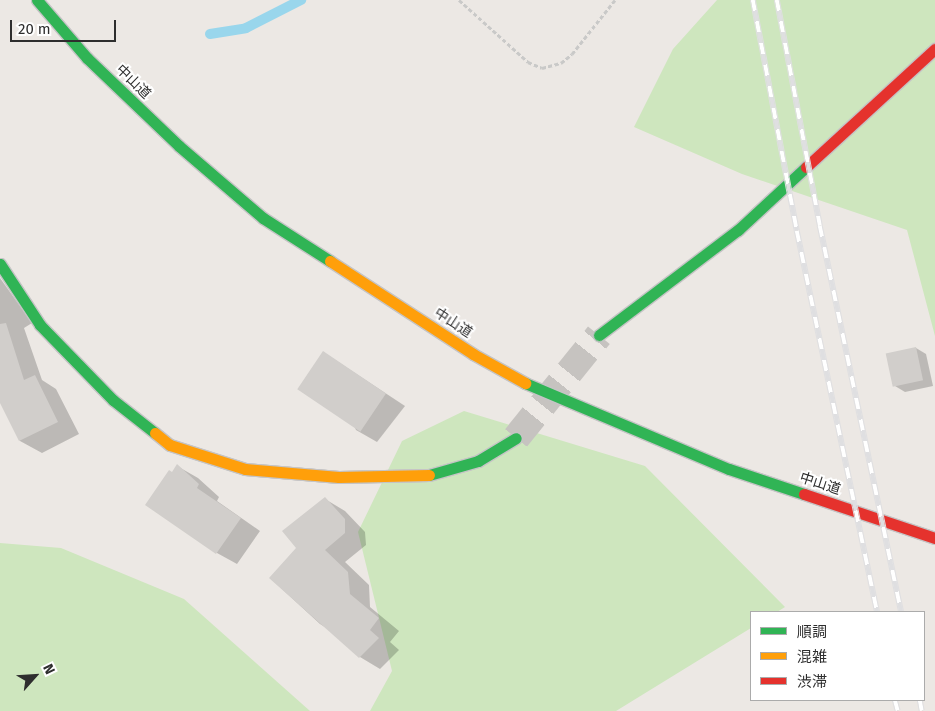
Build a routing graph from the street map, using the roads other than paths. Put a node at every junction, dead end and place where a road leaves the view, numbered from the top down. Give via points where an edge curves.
1 (37, 0) edge
2 (935, 49) edge
3 (0, 264) edge
4 (599, 335) tunnel mouth
5 (516, 438) tunnel mouth
6 (935, 538) edge

1 - 6 street, 中山道 via 87,58 179,146 263,218 473,354 566,402 729,470
2 - 4 street via 738,230
3 - 5 street via 40,325 113,400 170,445 245,469 339,477 430,475 478,461

